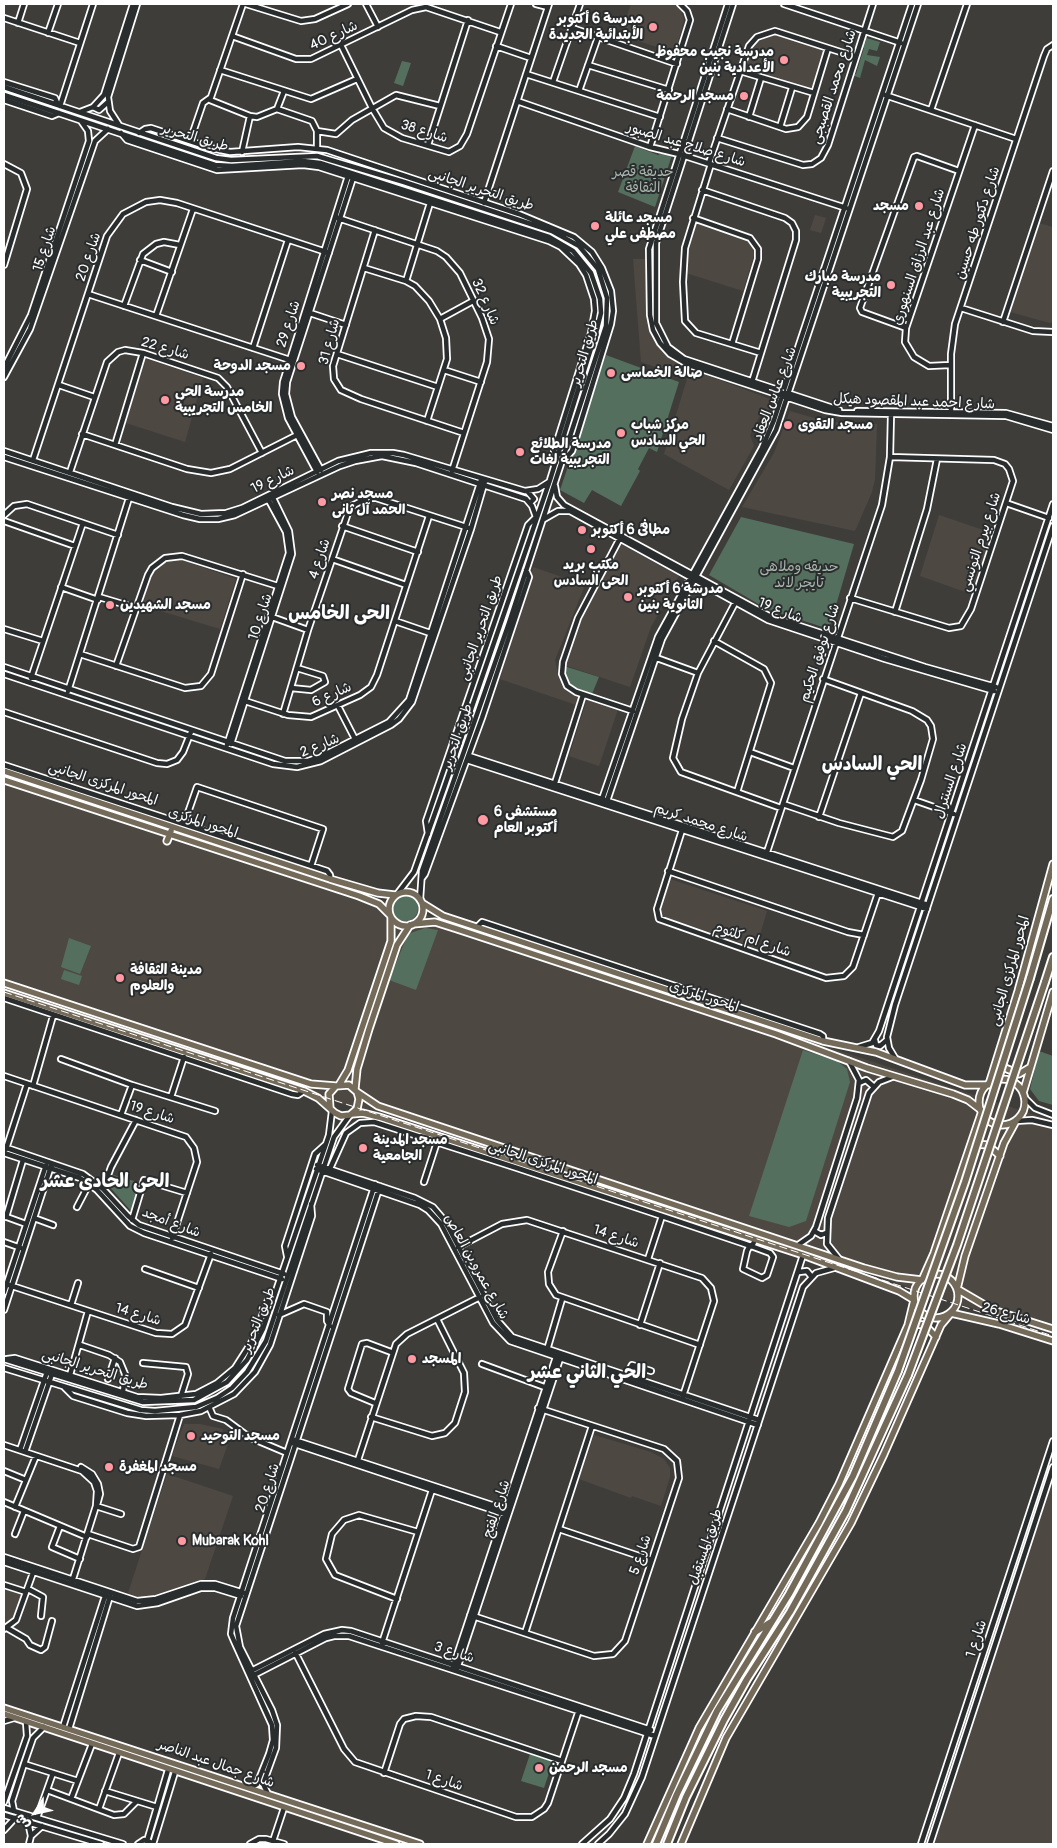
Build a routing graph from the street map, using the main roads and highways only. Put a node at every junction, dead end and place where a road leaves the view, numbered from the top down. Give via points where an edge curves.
1 (4, 771) edge
2 (4, 780) edge
3 (77, 795) junction
4 (100, 803) junction
5 (80, 805) junction
6 (103, 813) junction
7 (172, 826) junction
8 (170, 834) junction
9 (167, 841) dead end
10 (1053, 864) edge
11 (272, 868) junction
12 (262, 872) dead end
13 (340, 882) junction
14 (338, 890) junction
15 (397, 894) junction
16 (1053, 899) edge
17 (421, 901) junction
18 (390, 916) junction
19 (411, 925) junction
20 (1053, 957) edge
21 (643, 981) junction
22 (4, 983) edge
23 (658, 986) junction
24 (640, 989) junction
25 (1053, 992) edge
26 (4, 994) edge
27 (656, 995) junction
28 (362, 1027) junction
29 (369, 1029) junction
30 (996, 1061) junction
31 (1029, 1068) junction
32 (956, 1082) junction
33 (988, 1085) junction
34 (337, 1086) junction
35 (356, 1091) junction
36 (953, 1094) junction
37 (1024, 1095) junction
38 (331, 1110) junction
39 (982, 1111) junction
40 (351, 1114) junction
41 (1016, 1120) junction
42 (971, 1145) junction
43 (1000, 1156) junction
44 (576, 1164) dead end
45 (573, 1170) junction
46 (644, 1186) dead end
47 (642, 1193) junction
48 (897, 1276) junction
49 (922, 1280) junction
50 (892, 1288) junction
51 (958, 1289) junction
52 (914, 1300) junction
53 (951, 1313) junction
54 (1024, 1320) junction
55 (908, 1325) junction
56 (1018, 1329) junction
57 (1053, 1329) edge
58 (936, 1337) junction
59 (1053, 1341) edge
60 (772, 1621) junction
61 (755, 1632) junction
62 (4, 1708) edge
63 (4, 1714) edge
64 (343, 1818) junction
65 (357, 1823) junction
66 (340, 1826) junction
67 (356, 1831) junction
68 (396, 1844) edge
69 (420, 1844) edge
70 (647, 1844) edge
71 (656, 1844) edge
72 (667, 1844) edge
73 (681, 1844) edge

1 - 3 main road, المحور المركزى
2 - 5 main road, المحور المركزى via 70,805
3 - 4 main road, المحور المركزى
3 - 5 main road via 83,801
4 - 6 main road via 96,808
4 - 7 main road, المحور المركزى
5 - 6 main road, المحور المركزى
6 - 8 main road, المحور المركزى
7 - 8 main road
7 - 13 main road, المحور المركزى via 220,839
8 - 9 main road
8 - 11 main road, المحور المركزى
10 - 30 main road, المحور المركزى الجانبى
11 - 12 main road
11 - 14 main road, المحور المركزى
13 - 14 main road
13 - 15 main road, المحور المركزى via 378,893
14 - 18 main road, المحور المركزى via 375,902
15 - 17 main road via 412,893
15 - 18 main road via 389,904
16 - 60 highway, bridge via 962,1192 898,1371 853,1476
17 - 19 main road via 422,915
17 - 21 main road, المحور المركزى via 438,915
18 - 19 main road via 397,924
18 - 28 main road via 391,941
19 - 24 main road, المحور المركزى via 440,923 535,958
19 - 29 main road via 398,945
20 - 72 highway, bridge via 954,1253 908,1375 850,1503 794,1605 724,1720 689,1790
21 - 23 main road, المحور المركزى
21 - 24 main road
22 - 34 main road via 311,1084
23 - 27 main road
23 - 32 main road, المحور المركزى via 823,1041 876,1052
24 - 27 main road, المحور المركزى
25 - 31 main road
26 - 38 main road via 304,1091
27 - 36 main road, المحور المركزى
28 - 29 main road
28 - 34 main road via 347,1073
29 - 35 main road via 357,1069
30 - 31 main road via 1001,1068 1019,1074
30 - 33 main road, المحور المركزى الجانبى
31 - 37 main road
32 - 33 main road, المحور المركزى
32 - 36 main road
33 - 37 main road via 996,1080 1008,1080
33 - 39 main road via 980,1099
34 - 35 main road via 349,1085
34 - 38 main road via 329,1094
35 - 40 main road via 358,1106
35 - 45 main road via 378,1106 541,1156
36 - 39 main road, المحور المركزى
37 - 41 main road via 1023,1112
38 - 40 main road via 341,1116
39 - 41 main road via 988,1120 998,1124
39 - 42 main road
40 - 50 main road via 363,1113 659,1213 803,1255
41 - 43 main road
42 - 43 main road via 988,1145
42 - 49 main road
43 - 51 main road via 965,1256
44 - 45 main road
45 - 47 main road
46 - 47 main road
47 - 48 main road
48 - 49 main road
48 - 50 main road
49 - 51 main road via 932,1275 943,1275
49 - 52 main road via 915,1289
50 - 52 main road
51 - 53 main road via 958,1302
51 - 54 main road, شارع 26 via 987,1307
52 - 53 main road via 919,1310 930,1318 939,1319
52 - 55 main road
53 - 56 main road, شارع 26
53 - 58 main road
54 - 56 main road via 1024,1326
54 - 57 main road, شارع 26
55 - 58 main road via 926,1324
55 - 61 main road via 839,1484
56 - 59 main road, شارع 26
58 - 73 main road via 850,1523 726,1738
60 - 61 highway
60 - 71 highway via 717,1711
61 - 70 main road via 699,1728
62 - 64 main road, شارع جمال عبد الناصر
63 - 66 main road, شارع جمال عبد الناصر
64 - 65 main road, شارع جمال عبد الناصر
64 - 66 main road
65 - 67 main road via 354,1826
65 - 69 main road, شارع جمال عبد الناصر
66 - 67 main road, شارع جمال عبد الناصر
67 - 68 main road, شارع جمال عبد الناصر

